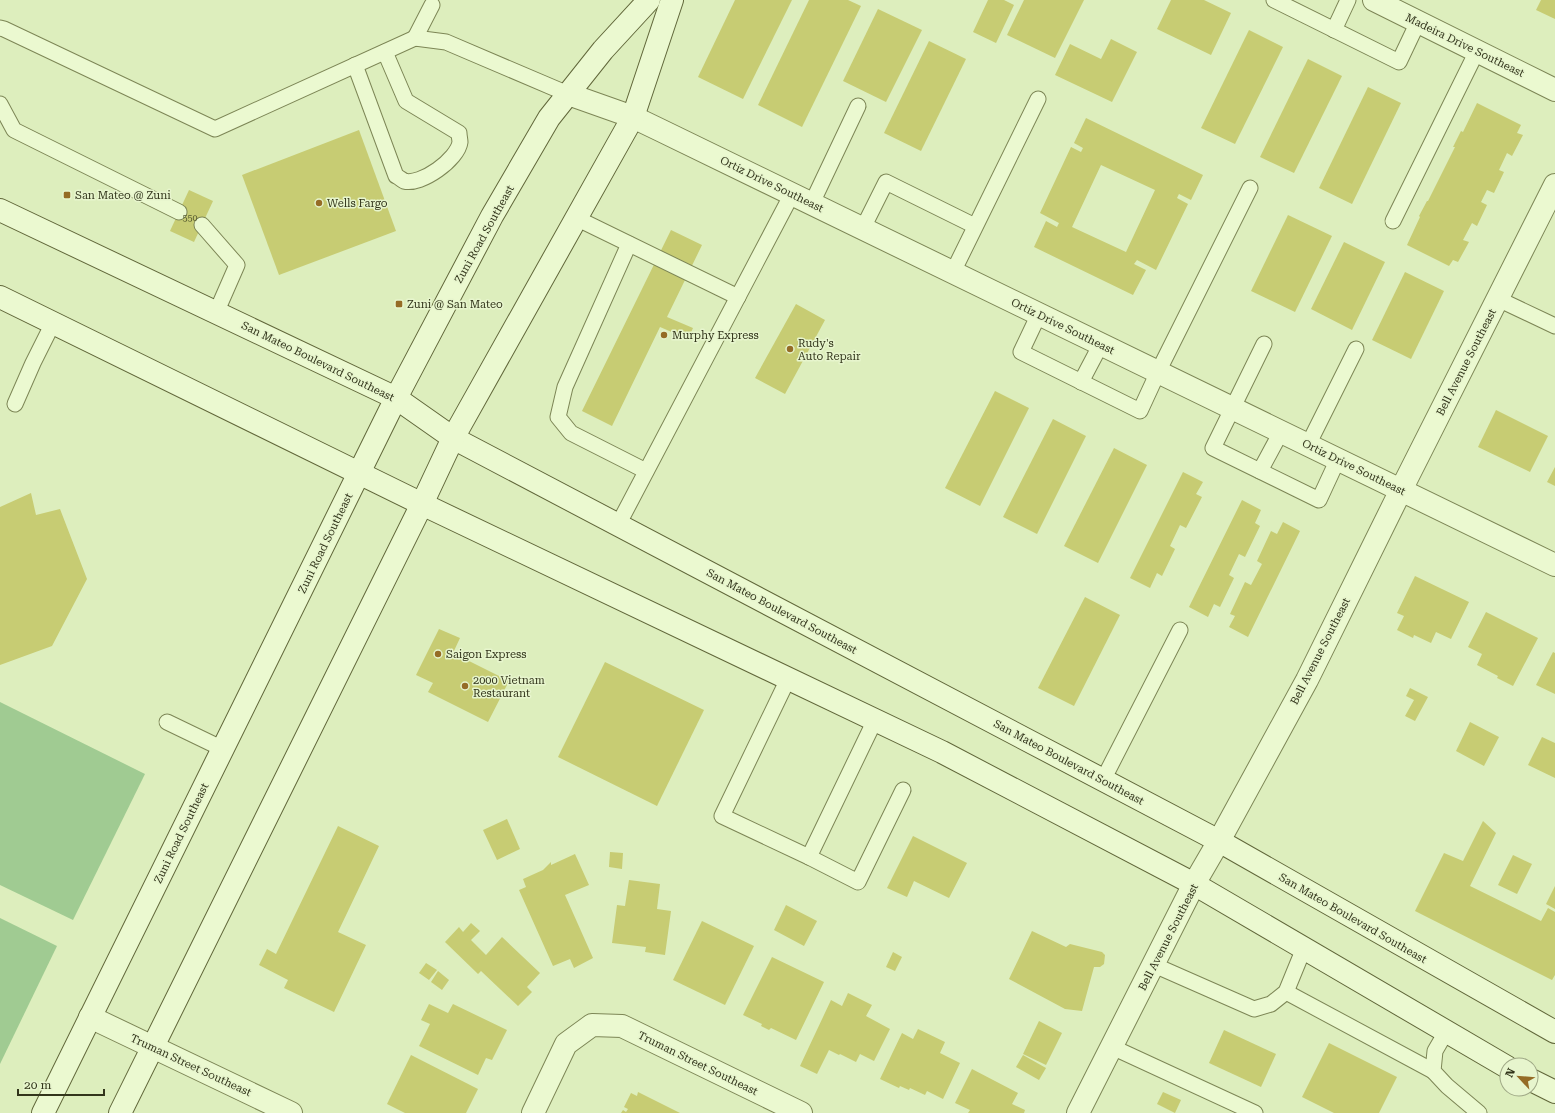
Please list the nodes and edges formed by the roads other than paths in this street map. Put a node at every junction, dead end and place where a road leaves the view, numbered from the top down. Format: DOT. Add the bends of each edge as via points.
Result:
graph roads {
  1 [pos="649,0"];
  2 [pos="672,0"];
  3 [pos="1348,0"];
  4 [pos="1374,0"];
  5 [pos="1280,1"];
  6 [pos="432,5"];
  7 [pos="1418,22"];
  8 [pos="0,28"];
  9 [pos="1334,30"];
  10 [pos="415,38"];
  11 [pos="1477,51"];
  12 [pos="385,52"];
  13 [pos="355,65"];
  14 [pos="1555,90"];
  15 [pos="568,94"];
  16 [pos="1038,99"];
  17 [pos="0,104"];
  18 [pos="858,106"];
  19 [pos="633,117"];
  20 [pos="1555,185"];
  21 [pos="1250,188"];
  22 [pos="792,194"];
  23 [pos="812,203"];
  24 [pos="0,210"];
  25 [pos="179,212"];
  26 [pos="576,218"];
  27 [pos="1393,221"];
  28 [pos="202,225"];
  29 [pos="975,226"];
  30 [pos="863,228"];
  31 [pos="629,244"];
  32 [pos="953,272"];
  33 [pos="0,297"];
  34 [pos="738,297"];
  35 [pos="1498,299"];
  36 [pos="216,313"];
  37 [pos="1039,314"];
  38 [pos="53,324"];
  39 [pos="1555,326"];
  40 [pos="1101,344"];
  41 [pos="1264,344"];
  42 [pos="1356,349"];
  43 [pos="1158,372"];
  44 [pos="1081,382"];
  45 [pos="396,398"];
  46 [pos="15,404"];
  47 [pos="1232,408"];
  48 [pos="1281,432"];
  49 [pos="453,438"];
  50 [pos="1308,445"];
  51 [pos="1338,459"];
  52 [pos="646,471"];
  53 [pos="1260,471"];
  54 [pos="360,472"];
  55 [pos="1401,490"];
  56 [pos="422,504"];
  57 [pos="618,525"];
  58 [pos="1555,565"];
  59 [pos="1180,630"];
  60 [pos="788,679"];
  61 [pos="875,720"];
  62 [pos="167,722"];
  63 [pos="222,749"];
  64 [pos="1103,780"];
  65 [pos="903,790"];
  66 [pos="1219,841"];
  67 [pos="809,858"];
  68 [pos="1194,884"];
  69 [pos="1304,948"];
  70 [pos="1154,965"];
  71 [pos="1286,992"];
  72 [pos="90,1017"];
  73 [pos="1446,1032"];
  74 [pos="1555,1032"];
  75 [pos="152,1047"];
  76 [pos="1112,1047"];
  77 [pos="1499,1062"];
  78 [pos="1432,1071"];
  79 [pos="1539,1084"];
  80 [pos="1555,1092"];
  81 [pos="43,1113"];
  82 [pos="120,1113"];
  83 [pos="291,1113"];
  84 [pos="533,1113"];
  85 [pos="800,1113"];
  86 [pos="1078,1113"];
  87 [pos="1254,1113"];
  88 [pos="1480,1113"];
  1 -- 15 [label="main road, Zuni Road Southeast" via="603,50"];
  2 -- 19 [label="main road"];
  3 -- 9 [label="lane"];
  4 -- 7 [label="main road, Madeira Drive Southeast"];
  5 -- 9 [label="lane"];
  6 -- 10 [label="lane"];
  7 -- 9 [label="lane" via="1399,62"];
  7 -- 11 [label="main road, Madeira Drive Southeast"];
  8 -- 13 [label="lane" via="215,129"];
  10 -- 12 [label="lane"];
  10 -- 15 [label="lane" via="446,42"];
  11 -- 14 [label="main road, Madeira Drive Southeast"];
  11 -- 27 [label="lane"];
  12 -- 13 [label="lane"];
  12 -- 13 [label="lane" via="406,101 459,133 460,143 455,153 424,178 404,181 396,176"];
  15 -- 19 [label="main road, Ortiz Drive Southeast"];
  15 -- 45 [label="main road, Zuni Road Southeast" via="549,118 492,216"];
  16 -- 29 [label="lane"];
  17 -- 25 [label="lane" via="14,130"];
  18 -- 23 [label="lane"];
  19 -- 22 [label="main road, Ortiz Drive Southeast"];
  19 -- 26 [label="main road"];
  20 -- 35 [label="main road, Bell Avenue Southeast"];
  21 -- 43 [label="lane"];
  22 -- 23 [label="main road, Ortiz Drive Southeast"];
  22 -- 34 [label="lane"];
  23 -- 30 [label="main road, Ortiz Drive Southeast"];
  24 -- 36 [label="main road, San Mateo Boulevard Southeast"];
  26 -- 31 [label="lane"];
  26 -- 49 [label="main road"];
  28 -- 36 [label="lane" via="237,265"];
  29 -- 30 [label="lane" via="886,182"];
  29 -- 32 [label="lane"];
  30 -- 32 [label="main road, Ortiz Drive Southeast"];
  31 -- 34 [label="lane"];
  31 -- 52 [label="lane" via="565,387 558,417 571,433"];
  32 -- 37 [label="main road, Ortiz Drive Southeast"];
  33 -- 38 [label="main road"];
  34 -- 52 [label="lane"];
  35 -- 39 [label="lane"];
  35 -- 55 [label="main road, Bell Avenue Southeast"];
  36 -- 45 [label="main road, San Mateo Boulevard Southeast"];
  37 -- 40 [label="main road, Ortiz Drive Southeast"];
  37 -- 44 [label="lane" via="1021,352"];
  38 -- 46 [label="lane"];
  38 -- 54 [label="main road"];
  40 -- 43 [label="main road, Ortiz Drive Southeast"];
  40 -- 44 [label="lane"];
  41 -- 47 [label="lane"];
  42 -- 50 [label="lane"];
  43 -- 44 [label="lane" via="1140,411"];
  43 -- 47 [label="main road, Ortiz Drive Southeast"];
  45 -- 49 [label="main road, San Mateo Boulevard Southeast"];
  45 -- 54 [label="main road, Zuni Road Southeast"];
  47 -- 48 [label="main road, Ortiz Drive Southeast"];
  47 -- 53 [label="lane" via="1214,448"];
  48 -- 50 [label="main road, Ortiz Drive Southeast"];
  48 -- 53 [label="lane"];
  49 -- 56 [label="main road"];
  49 -- 57 [label="main road, San Mateo Boulevard Southeast"];
  50 -- 51 [label="main road, Ortiz Drive Southeast"];
  51 -- 53 [label="lane" via="1319,500"];
  51 -- 55 [label="main road, Ortiz Drive Southeast"];
  52 -- 57 [label="lane"];
  54 -- 56 [label="main road"];
  54 -- 63 [label="main road, Zuni Road Southeast"];
  55 -- 58 [label="main road, Ortiz Drive Southeast"];
  55 -- 66 [label="main road, Bell Avenue Southeast" via="1307,680"];
  56 -- 60 [label="main road"];
  56 -- 75 [label="main road"];
  57 -- 64 [label="main road, San Mateo Boulevard Southeast"];
  59 -- 64 [label="lane"];
  60 -- 61 [label="main road"];
  60 -- 67 [label="lane" via="722,816"];
  61 -- 67 [label="lane"];
  61 -- 68 [label="main road" via="950,756"];
  62 -- 63 [label="lane"];
  63 -- 72 [label="main road, Zuni Road Southeast"];
  64 -- 66 [label="main road, San Mateo Boulevard Southeast"];
  65 -- 67 [label="lane" via="858,882"];
  66 -- 68 [label="main road, Bell Avenue Southeast"];
  66 -- 74 [label="main road, San Mateo Boulevard Southeast"];
  68 -- 69 [label="main road"];
  68 -- 70 [label="main road, Bell Avenue Southeast"];
  69 -- 71 [label="lane"];
  69 -- 73 [label="main road"];
  70 -- 71 [label="lane" via="1254,1009 1271,1004"];
  70 -- 76 [label="main road, Bell Avenue Southeast"];
  71 -- 78 [label="lane"];
  72 -- 75 [label="main road, Truman Street Southeast"];
  72 -- 81 [label="main road, Zuni Road Southeast"];
  73 -- 77 [label="main road"];
  73 -- 78 [label="lane" via="1435,1051"];
  75 -- 82 [label="main road"];
  75 -- 83 [label="main road, Truman Street Southeast"];
  76 -- 86 [label="main road, Bell Avenue Southeast"];
  76 -- 87 [label="lane"];
  78 -- 88 [label="lane"];
  79 -- 80 [label="main road"];
  84 -- 85 [label="main road, Truman Street Southeast" via="566,1044 592,1025 622,1026"];
}
